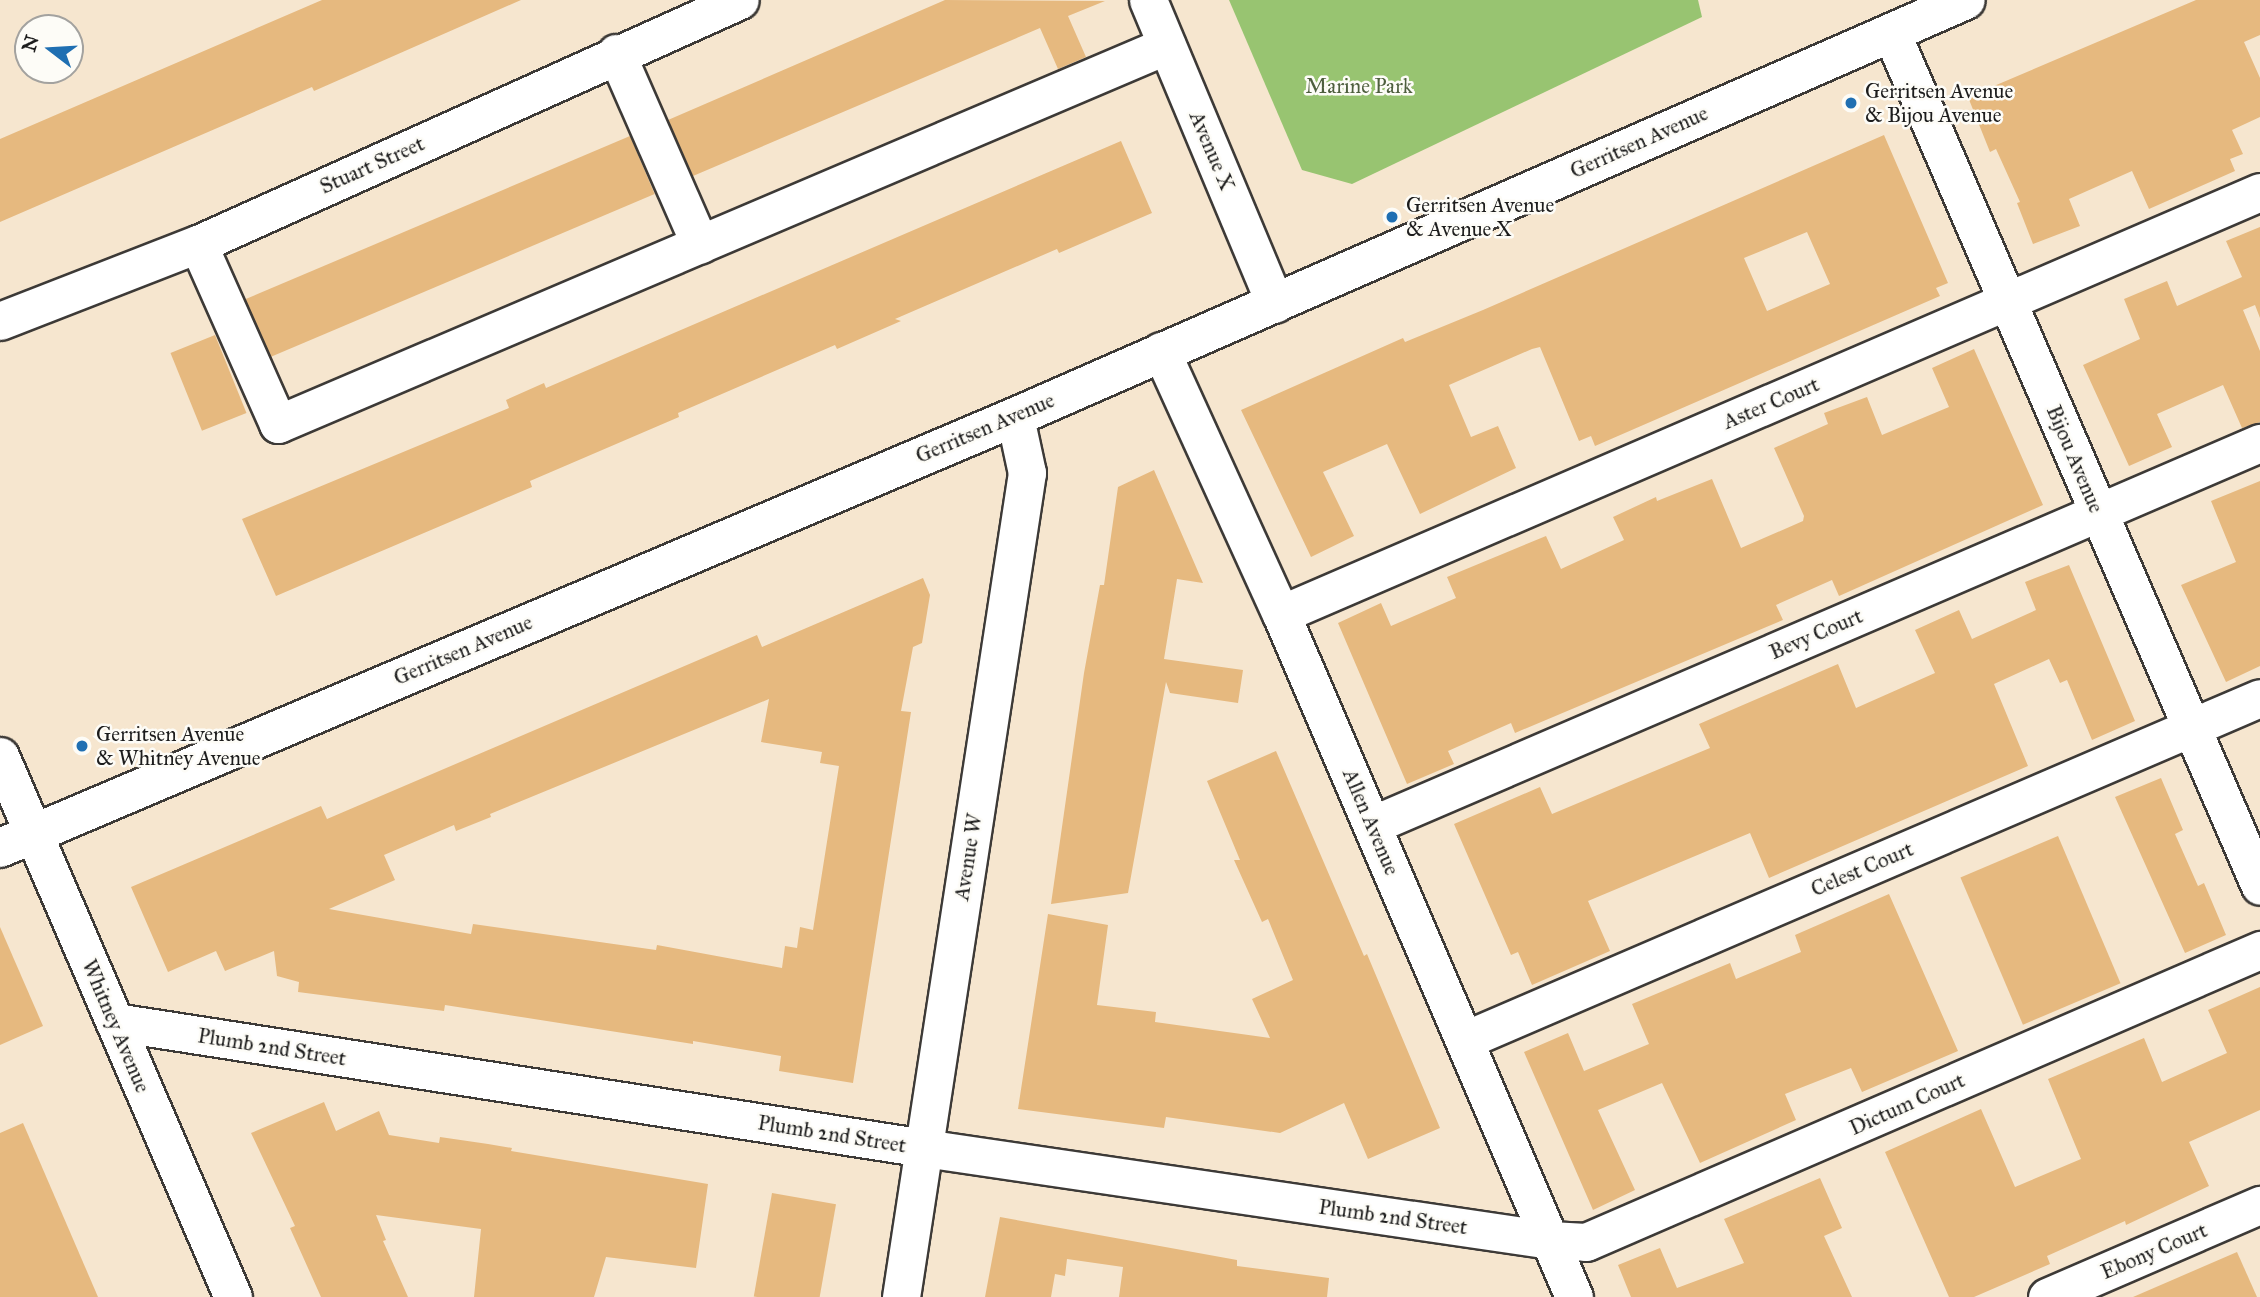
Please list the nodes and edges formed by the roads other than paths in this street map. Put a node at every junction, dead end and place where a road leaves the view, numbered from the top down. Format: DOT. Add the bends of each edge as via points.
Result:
graph roads {
  1 [pos="740,0"];
  2 [pos="1149,0"];
  3 [pos="1966,0"];
  4 [pos="1891,32"];
  5 [pos="1167,45"];
  6 [pos="616,54"];
  7 [pos="2260,192"];
  8 [pos="198,244"];
  9 [pos="699,244"];
  10 [pos="2008,301"];
  11 [pos="1275,303"];
  12 [pos="0,321"];
  13 [pos="1161,351"];
  14 [pos="1015,417"];
  15 [pos="2260,443"];
  16 [pos="2098,513"];
  17 [pos="1281,614"];
  18 [pos="2260,698"];
  19 [pos="2191,727"];
  20 [pos="0,755"];
  21 [pos="1372,825"];
  22 [pos="17,840"];
  23 [pos="2260,886"];
  24 [pos="2260,950"];
  25 [pos="115,1022"];
  26 [pos="1465,1041"];
  27 [pos="924,1148"];
  28 [pos="2260,1205"];
  29 [pos="1550,1240"];
  30 [pos="233,1297"];
  31 [pos="901,1297"];
  32 [pos="1574,1297"];
  33 [pos="2047,1297"];
  1 -- 6 [label="street, Stuart Street"];
  2 -- 5 [label="street, Avenue X"];
  3 -- 4 [label="main road, Gerritsen Avenue"];
  4 -- 10 [label="street, Bijou Avenue"];
  4 -- 11 [label="main road, Gerritsen Avenue"];
  5 -- 9 [label="street"];
  5 -- 11 [label="street, Avenue X"];
  6 -- 8 [label="street, Stuart Street"];
  6 -- 9 [label="street"];
  7 -- 10 [label="street, Aster Court"];
  8 -- 9 [label="street" via="278,424"];
  8 -- 12 [label="street, Stuart Street"];
  10 -- 16 [label="street, Bijou Avenue"];
  10 -- 17 [label="street, Aster Court"];
  11 -- 13 [label="main road, Gerritsen Avenue"];
  13 -- 14 [label="main road, Gerritsen Avenue"];
  13 -- 17 [label="street, Allen Avenue"];
  14 -- 22 [label="main road, Gerritsen Avenue"];
  14 -- 27 [label="street, Avenue W" via="1027,473"];
  15 -- 16 [label="street, Bevy Court"];
  16 -- 19 [label="street, Bijou Avenue"];
  16 -- 21 [label="street, Bevy Court"];
  17 -- 21 [label="street, Allen Avenue"];
  18 -- 19 [label="street, Celest Court"];
  19 -- 23 [label="street, Bijou Avenue"];
  19 -- 26 [label="street, Celest Court"];
  20 -- 22 [label="street, Whitney Avenue"];
  21 -- 26 [label="street, Allen Avenue"];
  22 -- 25 [label="street, Whitney Avenue"];
  24 -- 29 [label="street, Dictum Court" via="1610,1233 1586,1242"];
  25 -- 27 [label="street, Plumb 2nd Street"];
  25 -- 30 [label="street, Whitney Avenue"];
  26 -- 29 [label="street, Allen Avenue"];
  27 -- 29 [label="street, Plumb 2nd Street"];
  27 -- 31 [label="street, Avenue W"];
  28 -- 33 [label="street, Ebony Court"];
  29 -- 32 [label="street, Allen Avenue"];
}
